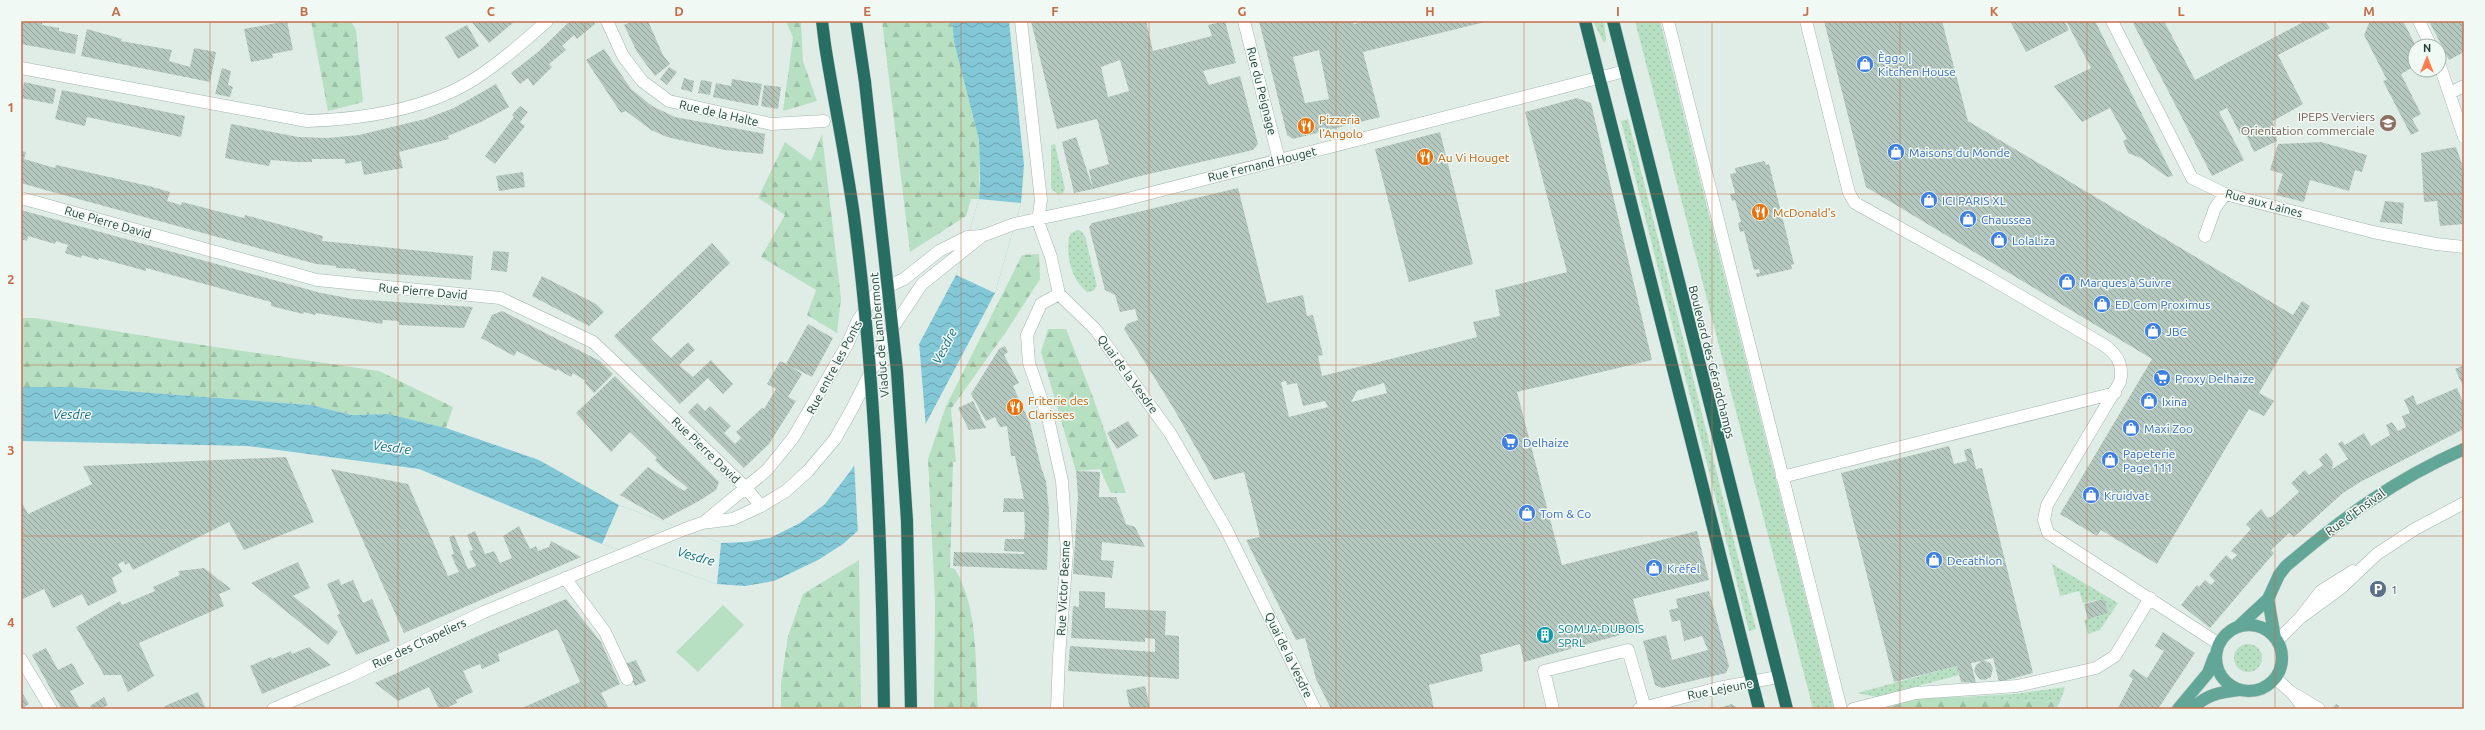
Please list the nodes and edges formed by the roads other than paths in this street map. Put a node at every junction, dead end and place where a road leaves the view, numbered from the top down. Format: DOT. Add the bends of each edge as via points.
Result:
graph roads {
  1 [pos="548,21"];
  2 [pos="607,21"];
  3 [pos="822,21"];
  4 [pos="856,21"];
  5 [pos="1021,21"];
  6 [pos="1244,21"];
  7 [pos="1585,21"];
  8 [pos="1613,21"];
  9 [pos="1668,21"];
  10 [pos="1806,21"];
  11 [pos="2112,21"];
  12 [pos="2419,21"];
  13 [pos="2427,38"];
  14 [pos="21,68"];
  15 [pos="1625,71"];
  16 [pos="1600,77"];
  17 [pos="2444,78"];
  18 [pos="2464,86"];
  19 [pos="2450,93"];
  20 [pos="824,121"];
  21 [pos="2464,137"];
  22 [pos="1279,160"];
  23 [pos="2225,194"];
  24 [pos="21,198"];
  25 [pos="1038,221"];
  26 [pos="982,236"];
  27 [pos="2206,236"];
  28 [pos="2464,247"];
  29 [pos="1059,294"];
  30 [pos="2115,394"];
  31 [pos="2464,450"];
  32 [pos="1782,477"];
  33 [pos="745,487"];
  34 [pos="2464,503"];
  35 [pos="760,506"];
  36 [pos="702,524"];
  37 [pos="565,578"];
  38 [pos="2150,598"];
  39 [pos="2268,599"];
  40 [pos="2239,626"];
  41 [pos="2276,640"];
  42 [pos="2218,648"];
  43 [pos="21,659"];
  44 [pos="1778,677"];
  45 [pos="2275,678"];
  46 [pos="627,679"];
  47 [pos="1752,683"];
  48 [pos="2243,690"];
  49 [pos="2299,702"];
  50 [pos="1642,708"];
  51 [pos="51,709"];
  52 [pos="273,709"];
  53 [pos="884,709"];
  54 [pos="911,709"];
  55 [pos="1057,709"];
  56 [pos="1315,709"];
  57 [pos="1553,709"];
  58 [pos="1759,709"];
  59 [pos="1786,709"];
  60 [pos="1841,709"];
  61 [pos="1853,709"];
  62 [pos="2178,709"];
  63 [pos="2192,709"];
  64 [pos="2319,709"];
  1 -- 14 [label="street" via="516,49 475,79 428,101 348,120 307,121"];
  2 -- 20 [label="street, Rue de la Halte" via="623,56 642,81 669,101 771,124"];
  3 -- 53 [label="highway, Viaduc de Lambermont, bridge" via="854,217 871,389 881,541"];
  4 -- 54 [label="highway, Viaduc de Lambermont, bridge" via="897,371 907,521"];
  5 -- 25 [label="street" via="1040,200"];
  6 -- 22 [label="street, Rue du Peignage"];
  7 -- 16 [label="highway"];
  8 -- 15 [label="highway, Boulevard des Gérardchamps"];
  9 -- 32 [label="street" via="1772,428"];
  10 -- 30 [label="street" via="1852,200 2110,349 2117,356 2122,371"];
  11 -- 23 [label="street, Rue aux Laines" via="2192,178"];
  12 -- 13 [label="street"];
  15 -- 16 [label="street, Rue Fernand Houget"];
  15 -- 44 [label="highway, Boulevard des Gérardchamps"];
  16 -- 22 [label="street, Rue Fernand Houget"];
  16 -- 47 [label="highway"];
  17 -- 19 [label="street"];
  18 -- 19 [label="street"];
  19 -- 21 [label="street"];
  22 -- 25 [label="street, Rue Fernand Houget"];
  23 -- 27 [label="street" via="2215,208"];
  23 -- 28 [label="street, Rue aux Laines" via="2372,232"];
  24 -- 33 [label="street, Rue Pierre David" via="316,280 500,298 593,342"];
  25 -- 26 [label="street, Rue entre les Ponts" via="1014,224"];
  25 -- 29 [label="street" via="1051,257"];
  26 -- 33 [label="street, Rue entre les Ponts" via="967,237 939,252 904,279 878,290 858,320 847,345 793,438 767,470"];
  26 -- 35 [label="street, Rue entre les Ponts" via="922,284 894,326 835,438 808,471 786,491"];
  29 -- 55 [label="street, Rue Victor Besme" via="1041,304 1027,335 1029,363 1048,418 1062,481 1067,552 1058,657"];
  29 -- 56 [label="street, Quai de la Vesdre" via="1095,329 1170,433 1225,527"];
  30 -- 32 [label="street"];
  30 -- 38 [label="street" via="2047,506 2044,520 2051,537"];
  31 -- 39 [label="main road, Rue d'Ensival" via="2383,491 2347,515 2286,566 2275,581"];
  32 -- 60 [label="street"];
  33 -- 35 [label="street, Rue Pierre David"];
  33 -- 36 [label="street, Rue entre les Ponts"];
  34 -- 41 [label="street" via="2396,540"];
  35 -- 36 [label="street, Rue entre les Ponts" via="733,519"];
  36 -- 37 [label="street, Rue entre les Ponts"];
  37 -- 46 [label="street" via="605,632"];
  37 -- 52 [label="street, Rue des Chapeliers"];
  38 -- 42 [label="street"];
  38 -- 61 [label="street" via="2114,656 2096,668 2017,686 1916,693"];
  39 -- 40 [label="main road, Rue d'Ensival"];
  39 -- 41 [label="main road"];
  40 -- 41 [label="main road" via="2258,626"];
  40 -- 42 [label="main road" via="2224,636"];
  41 -- 45 [label="main road" via="2282,657 2281,667"];
  42 -- 48 [label="main road" via="2219,676 2227,684"];
  42 -- 62 [label="main road" via="2208,673"];
  43 -- 51 [label="street"];
  44 -- 47 [label="street, Rue Lejeune"];
  44 -- 59 [label="highway, Boulevard des Gérardchamps"];
  45 -- 48 [label="main road" via="2258,690"];
  45 -- 49 [label="street"];
  47 -- 50 [label="street, Rue Lejeune" via="1718,688"];
  47 -- 58 [label="highway"];
  48 -- 63 [label="main road" via="2212,694 2201,699"];
  49 -- 64 [label="street"];
  50 -- 57 [label="street" via="1628,650 1544,671"];
}
